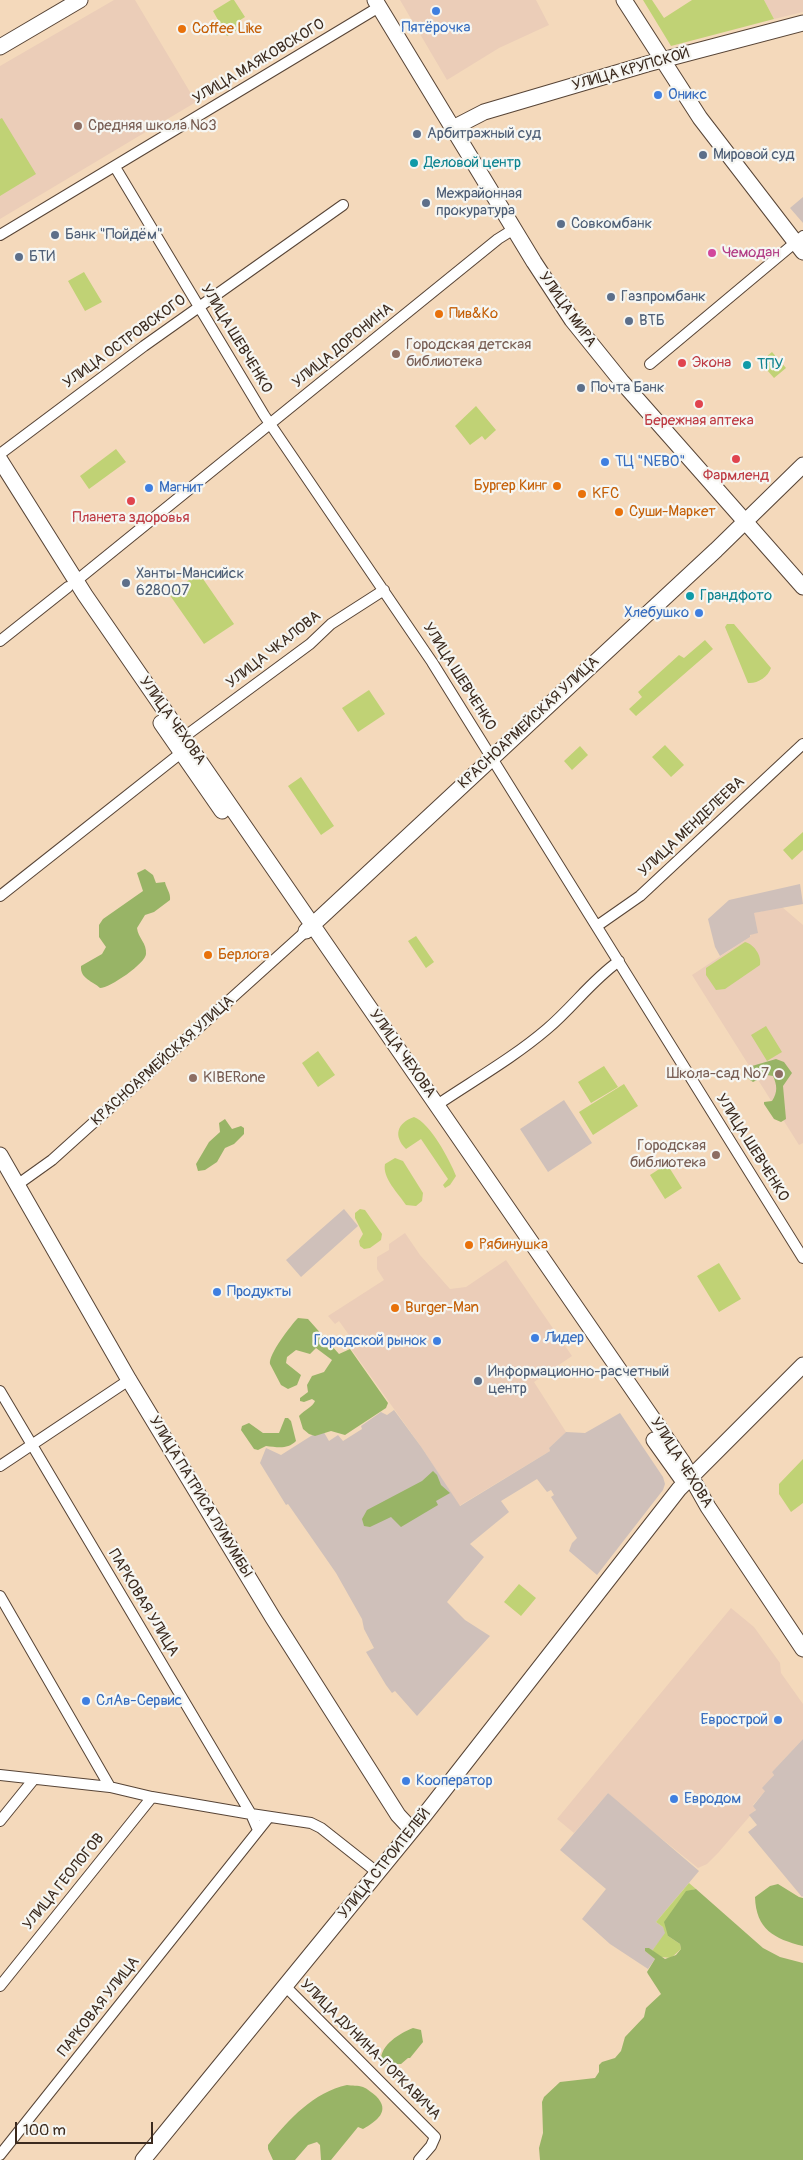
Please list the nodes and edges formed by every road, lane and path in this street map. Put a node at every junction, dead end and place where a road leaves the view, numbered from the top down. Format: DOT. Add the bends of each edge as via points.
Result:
graph roads {
  1 [pos="80,0"];
  2 [pos="624,0"];
  3 [pos="382,2"];
  4 [pos="803,23"];
  5 [pos="803,33"];
  6 [pos="0,47"];
  7 [pos="664,65"];
  8 [pos="459,130"];
  9 [pos="115,167"];
  10 [pos="343,205"];
  11 [pos="518,226"];
  12 [pos="0,235"];
  13 [pos="800,244"];
  14 [pos="199,306"];
  15 [pos="650,364"];
  16 [pos="271,425"];
  17 [pos="0,454"];
  18 [pos="0,460"];
  19 [pos="803,465"];
  20 [pos="0,480"];
  21 [pos="749,519"];
  22 [pos="803,574"];
  23 [pos="72,584"];
  24 [pos="803,588"];
  25 [pos="384,590"];
  26 [pos="0,641"];
  27 [pos="184,737"];
  28 [pos="803,744"];
  29 [pos="181,753"];
  30 [pos="492,757"];
  31 [pos="0,896"];
  32 [pos="597,926"];
  33 [pos="309,929"];
  34 [pos="619,961"];
  35 [pos="433,1108"];
  36 [pos="0,1155"];
  37 [pos="9,1178"];
  38 [pos="803,1258"];
  39 [pos="803,1365"];
  40 [pos="803,1378"];
  41 [pos="129,1380"];
  42 [pos="0,1391"];
  43 [pos="32,1445"];
  44 [pos="0,1466"];
  45 [pos="691,1484"];
  46 [pos="0,1596"];
  47 [pos="800,1649"];
  48 [pos="0,1775"];
  49 [pos="34,1779"];
  50 [pos="110,1787"];
  51 [pos="152,1797"];
  52 [pos="251,1814"];
  53 [pos="269,1817"];
  54 [pos="0,1821"];
  55 [pos="258,1830"];
  56 [pos="412,1830"];
  57 [pos="378,1872"];
  58 [pos="0,1986"];
  59 [pos="285,1986"];
  60 [pos="0,2155"];
  61 [pos="143,2160"];
  62 [pos="420,2160"];
  1 -- 6 [label="main road"];
  2 -- 7 [label="main road"];
  3 -- 8 [label="main road, УЛИЦА МИРА"];
  3 -- 9 [label="street, УЛИЦА МАЯКОВСКОГО"];
  4 -- 7 [label="main road, УЛИЦА КРУПСКОЙ"];
  5 -- 7 [label="main road, УЛИЦА КРУПСКОЙ"];
  7 -- 8 [label="main road, УЛИЦА КРУПСКОЙ"];
  7 -- 13 [label="main road" via="700,118"];
  8 -- 11 [label="main road, УЛИЦА МИРА"];
  9 -- 12 [label="street, УЛИЦА МАЯКОВСКОГО"];
  9 -- 14 [label="street, УЛИЦА ШЕВЧЕНКО"];
  10 -- 14 [label="street, УЛИЦА ОСТРОВСКОГО"];
  11 -- 16 [label="street, УЛИЦА ДОРОНИНА"];
  11 -- 21 [label="main road, УЛИЦА МИРА" via="572,320"];
  13 -- 15 [label="street"];
  14 -- 16 [label="street, УЛИЦА ШЕВЧЕНКО"];
  14 -- 17 [label="street, УЛИЦА ОСТРОВСКОГО"];
  16 -- 23 [label="street, УЛИЦА ДОРОНИНА"];
  16 -- 25 [label="street, УЛИЦА ШЕВЧЕНКО"];
  18 -- 23 [label="main road, УЛИЦА ЧЕХОВА"];
  19 -- 21 [label="main road, КРАСНОАРМЕЙСКАЯ УЛИЦА"];
  20 -- 23 [label="main road, УЛИЦА ЧЕХОВА"];
  21 -- 22 [label="main road, УЛИЦА МИРА"];
  21 -- 24 [label="main road, УЛИЦА МИРА"];
  21 -- 30 [label="main road, КРАСНОАРМЕЙСКАЯ УЛИЦА"];
  23 -- 26 [label="street, УЛИЦА ДОРОНИНА"];
  23 -- 27 [label="main road, УЛИЦА ЧЕХОВА"];
  23 -- 29 [label="main road, УЛИЦА ЧЕХОВА"];
  25 -- 27 [label="street, УЛИЦА ЧКАЛОВА" via="331,624 310,644"];
  25 -- 30 [label="street, УЛИЦА ШЕВЧЕНКО"];
  27 -- 29 [label="main road"];
  27 -- 33 [label="main road, УЛИЦА ЧЕХОВА"];
  28 -- 32 [label="street, УЛИЦА МЕНДЕЛЕЕВА" via="640,896"];
  29 -- 31 [label="street"];
  29 -- 33 [label="main road, УЛИЦА ЧЕХОВА"];
  30 -- 32 [label="street, УЛИЦА ШЕВЧЕНКО"];
  30 -- 33 [label="main road, КРАСНОАРМЕЙСКАЯ УЛИЦА"];
  32 -- 34 [label="street, УЛИЦА ШЕВЧЕНКО"];
  33 -- 35 [label="main road, УЛИЦА ЧЕХОВА"];
  33 -- 37 [label="street, КРАСНОАРМЕЙСКАЯ УЛИЦА" via="52,1160"];
  34 -- 35 [label="street" via="598,977 537,1038"];
  34 -- 38 [label="street, УЛИЦА ШЕВЧЕНКО"];
  35 -- 45 [label="main road, УЛИЦА ЧЕХОВА"];
  36 -- 37 [label="main road, УЛИЦА ПАТРИСА ЛУМУМБЫ"];
  37 -- 41 [label="main road, УЛИЦА ПАТРИСА ЛУМУМБЫ"];
  39 -- 45 [label="main road, УЛИЦА СТРОИТЕЛЕЙ"];
  40 -- 45 [label="main road, УЛИЦА СТРОИТЕЛЕЙ"];
  41 -- 43 [label="street"];
  41 -- 56 [label="main road, УЛИЦА ПАТРИСА ЛУМУМБЫ" via="287,1641 398,1815"];
  42 -- 43 [label="street, ПАРКОВАЯ УЛИЦА"];
  43 -- 44 [label="street"];
  43 -- 52 [label="street, ПАРКОВАЯ УЛИЦА"];
  45 -- 47 [label="main road, УЛИЦА ЧЕХОВА"];
  45 -- 56 [label="main road, УЛИЦА СТРОИТЕЛЕЙ" via="622,1565"];
  46 -- 50 [label="street"];
  48 -- 49 [label="street"];
  49 -- 50 [label="street"];
  49 -- 54 [label="street"];
  50 -- 51 [label="street"];
  51 -- 52 [label="street"];
  51 -- 58 [label="street, УЛИЦА ГЕОЛОГОВ"];
  52 -- 53 [label="street"];
  52 -- 55 [label="street, ПАРКОВАЯ УЛИЦА"];
  53 -- 55 [label="street, ПАРКОВАЯ УЛИЦА"];
  53 -- 57 [label="street" via="317,1825"];
  55 -- 60 [label="street, ПАРКОВАЯ УЛИЦА"];
  56 -- 57 [label="main road, УЛИЦА СТРОИТЕЛЕЙ"];
  57 -- 59 [label="main road, УЛИЦА СТРОИТЕЛЕЙ"];
  59 -- 61 [label="main road, УЛИЦА СТРОИТЕЛЕЙ"];
  59 -- 62 [label="street, УЛИЦА ДУНИНА-ГОРКАВИЧА" via="435,2137"];
}
